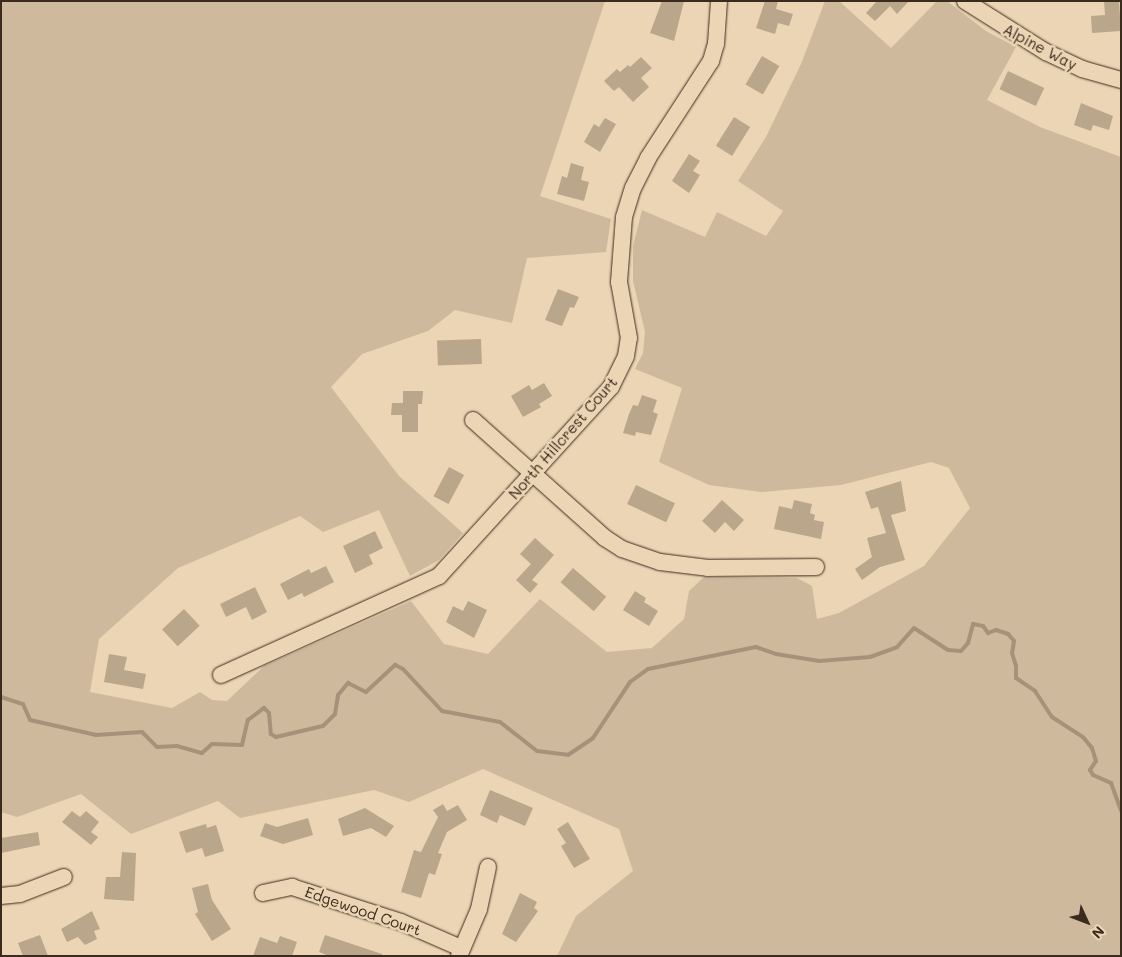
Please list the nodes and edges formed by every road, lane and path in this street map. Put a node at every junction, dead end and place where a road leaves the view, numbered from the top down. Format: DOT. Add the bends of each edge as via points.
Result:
graph roads {
  1 [pos="719,1"];
  2 [pos="966,1"];
  3 [pos="1121,80"];
  4 [pos="473,420"];
  5 [pos="533,474"];
  6 [pos="816,567"];
  7 [pos="221,675"];
  8 [pos="488,867"];
  9 [pos="64,877"];
  10 [pos="263,893"];
  11 [pos="1,896"];
  12 [pos="460,952"];
  1 -- 5 [label="street, North Hillcrest Court" via="712,61 648,158 632,188 624,217 619,282 629,338 626,356 611,387"];
  2 -- 3 [label="street, Alpine Way" via="1046,52 1082,69"];
  4 -- 5 [label="street"];
  5 -- 6 [label="street" via="622,549 708,568"];
  5 -- 7 [label="street, North Hillcrest Court" via="439,576"];
  8 -- 12 [label="street, Edgewood Court" via="478,910"];
  9 -- 11 [label="street" via="20,894"];
  10 -- 12 [label="street, Edgewood Court" via="292,887 401,922"];
}
